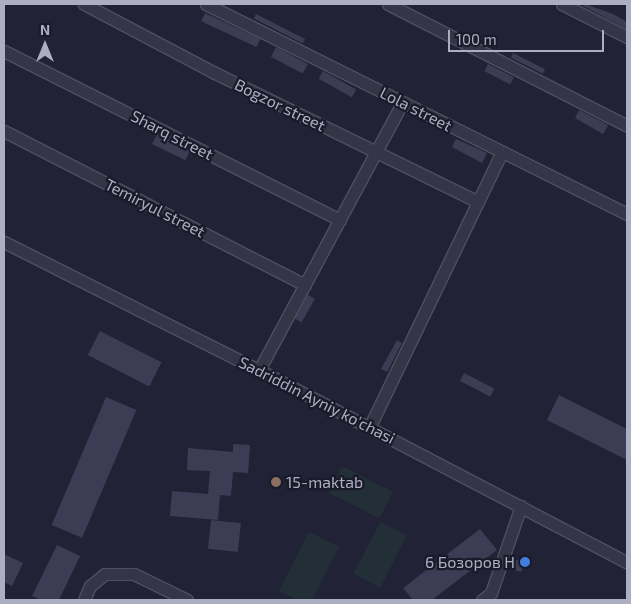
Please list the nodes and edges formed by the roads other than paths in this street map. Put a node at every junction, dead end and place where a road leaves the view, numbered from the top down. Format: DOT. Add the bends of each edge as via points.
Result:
graph roads {
  1 [pos="84,4"];
  2 [pos="206,4"];
  3 [pos="388,4"];
  4 [pos="562,4"];
  5 [pos="627,37"];
  6 [pos="4,51"];
  7 [pos="403,102"];
  8 [pos="627,126"];
  9 [pos="4,131"];
  10 [pos="502,152"];
  11 [pos="376,153"];
  12 [pos="478,202"];
  13 [pos="627,214"];
  14 [pos="340,220"];
  15 [pos="4,242"];
  16 [pos="306,285"];
  17 [pos="260,370"];
  18 [pos="370,426"];
  19 [pos="521,506"];
  20 [pos="627,562"];
  21 [pos="84,600"];
  22 [pos="187,600"];
  23 [pos="482,600"];
  1 -- 11 [label="street, Bogzor street"];
  2 -- 7 [label="street, Lola street"];
  3 -- 8 [label="street"];
  4 -- 5 [label="street"];
  6 -- 14 [label="street, Sharq street"];
  7 -- 10 [label="street, Lola street"];
  7 -- 11 [label="street"];
  9 -- 16 [label="street, Temiryul street"];
  10 -- 12 [label="street"];
  10 -- 13 [label="street, Lola street"];
  11 -- 12 [label="street, Bogzor street"];
  11 -- 14 [label="street"];
  12 -- 18 [label="street"];
  14 -- 16 [label="street"];
  15 -- 17 [label="street, Sadriddin Ayniy ko'chasi"];
  16 -- 17 [label="street"];
  17 -- 18 [label="street, Sadriddin Ayniy ko'chasi"];
  18 -- 19 [label="street, Sadriddin Ayniy ko'chasi"];
  19 -- 20 [label="street, Sadriddin Ayniy ko'chasi"];
  19 -- 23 [label="street" via="491,593"];
  21 -- 22 [label="street" via="90,586 104,574 134,574"];
}
